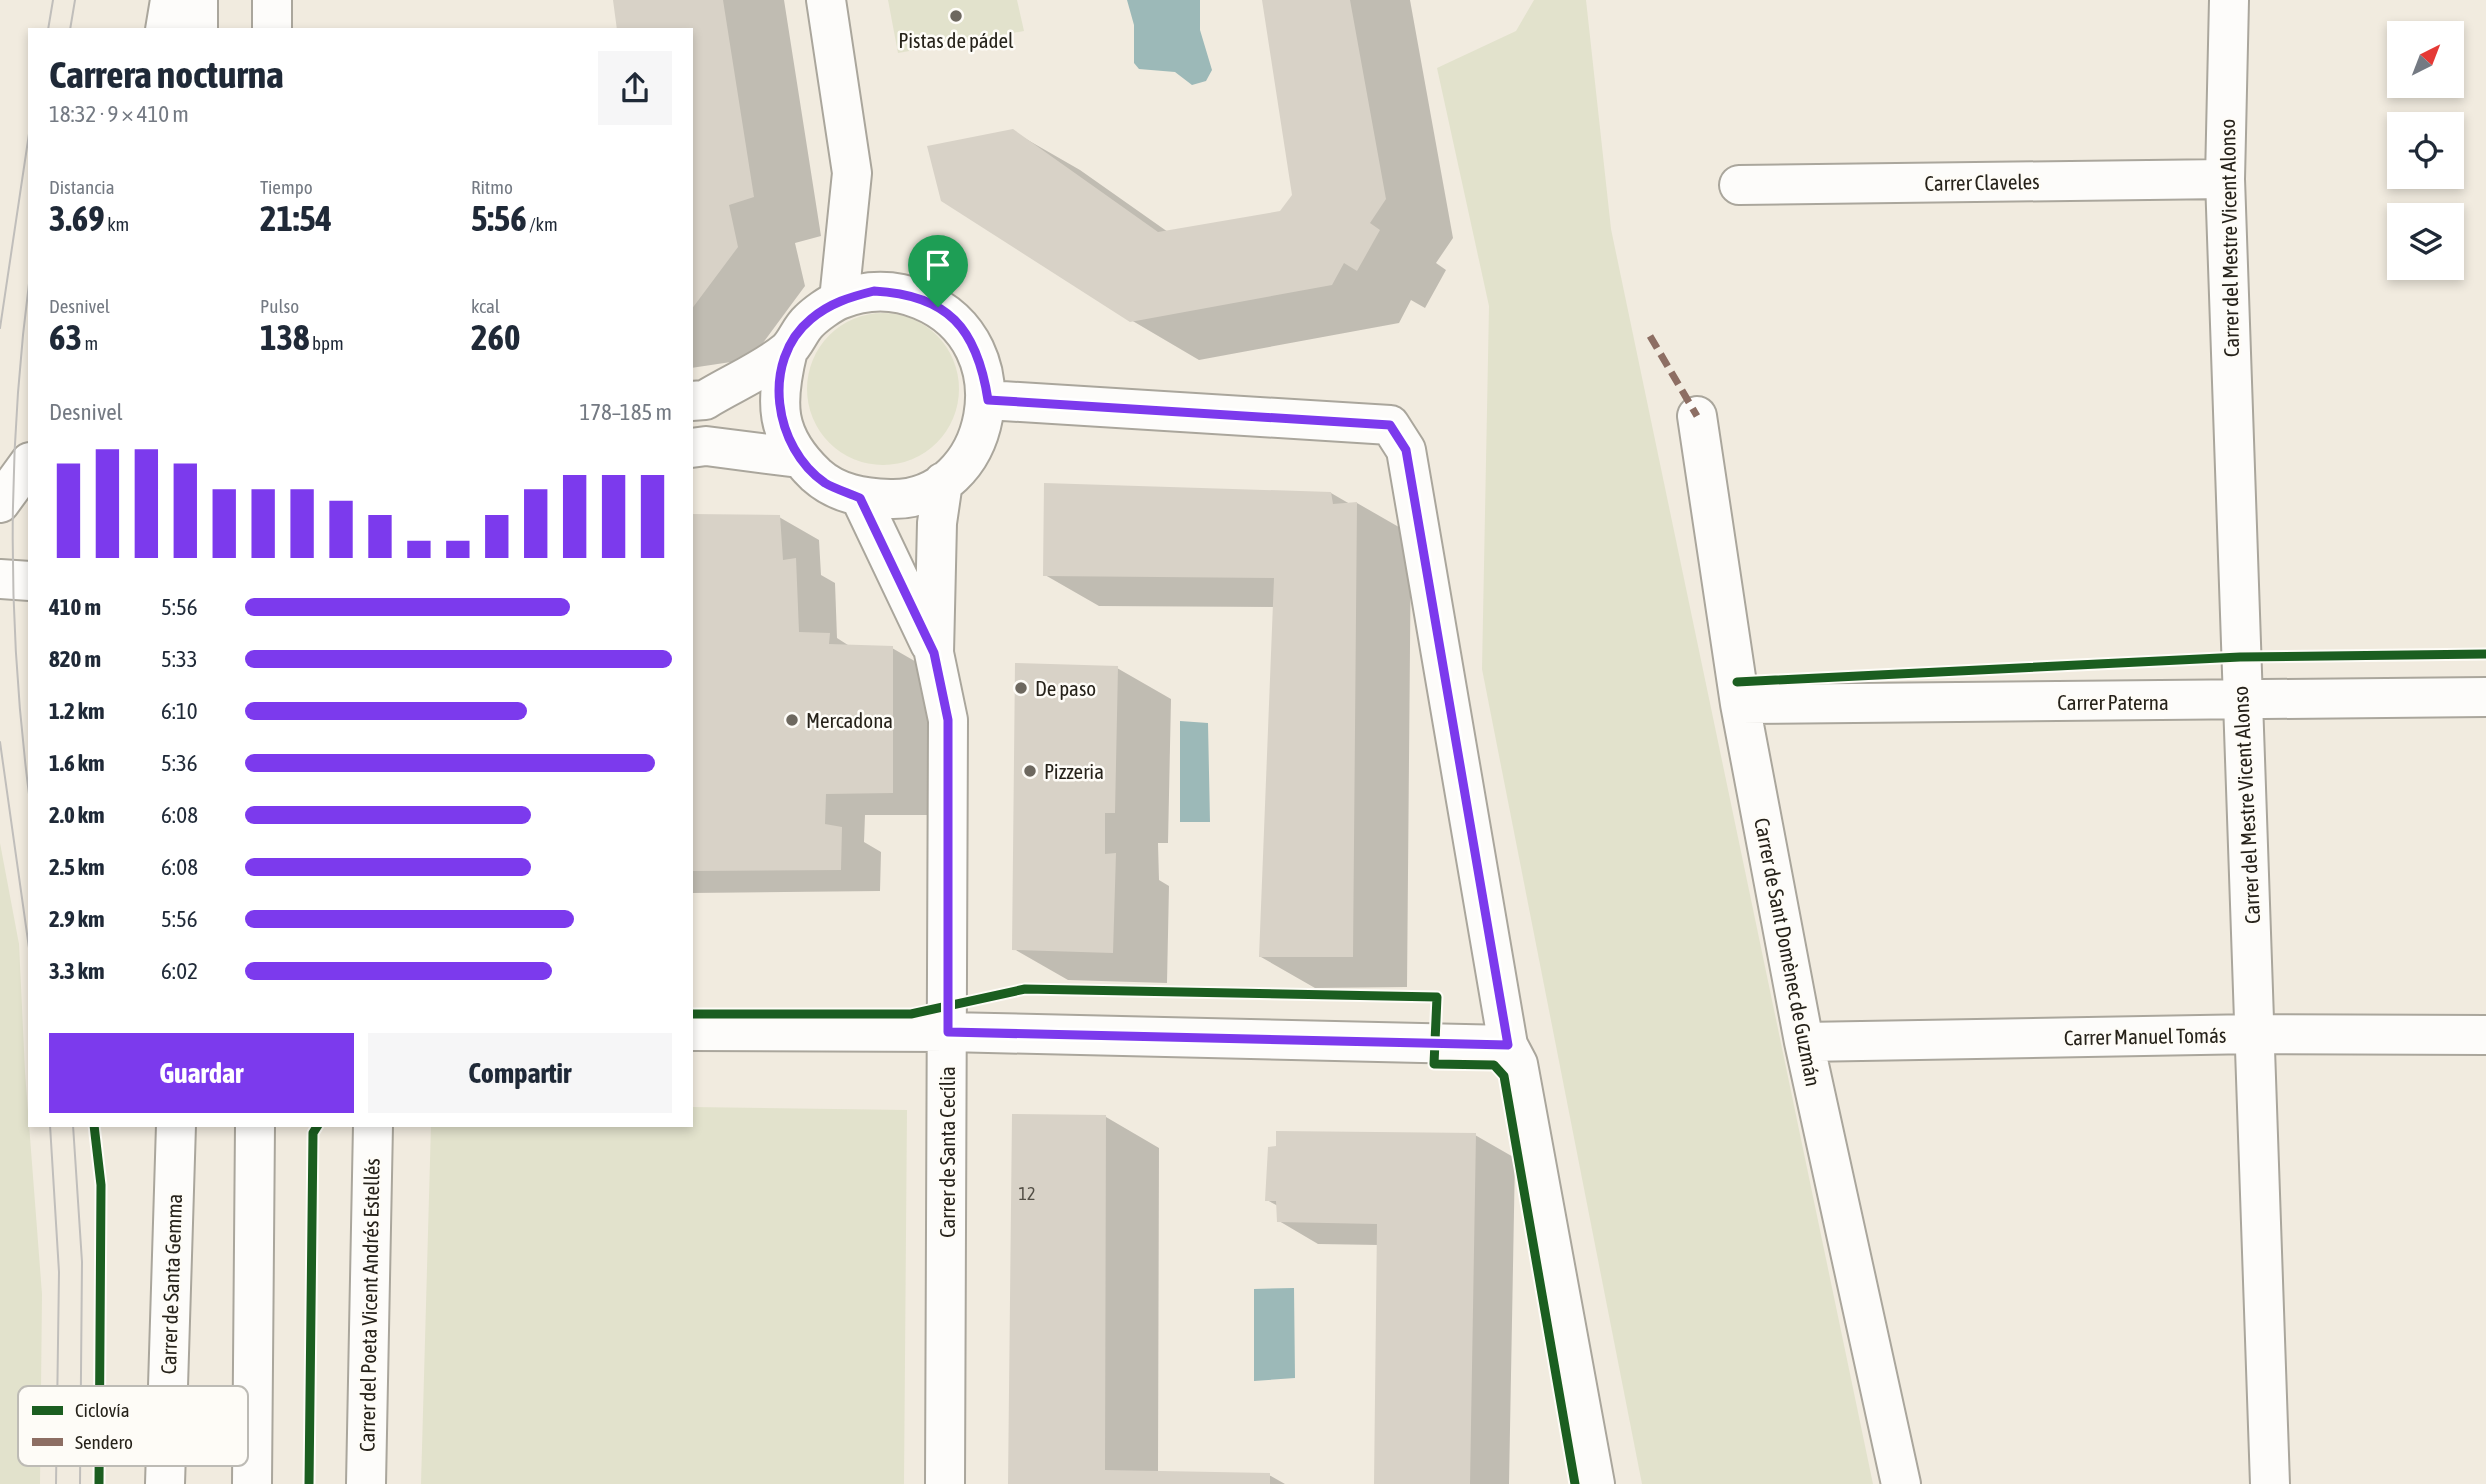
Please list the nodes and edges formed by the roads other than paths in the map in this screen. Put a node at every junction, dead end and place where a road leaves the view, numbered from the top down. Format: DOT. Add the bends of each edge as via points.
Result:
graph roads {
  1 [pos="170,0"];
  2 [pos="198,0"];
  3 [pos="272,0"];
  4 [pos="826,0"];
  5 [pos="2229,0"];
  6 [pos="165,28"];
  7 [pos="198,28"];
  8 [pos="272,28"];
  9 [pos="2225,179"];
  10 [pos="1739,185"];
  11 [pos="839,300"];
  12 [pos="788,350"];
  13 [pos="988,400"];
  14 [pos="693,401"];
  15 [pos="1697,416"];
  16 [pos="693,448"];
  17 [pos="799,458"];
  18 [pos="28,465"];
  19 [pos="943,482"];
  20 [pos="860,498"];
  21 [pos="0,503"];
  22 [pos="0,579"];
  23 [pos="28,581"];
  24 [pos="934,653"];
  25 [pos="2486,697"];
  26 [pos="2241,701"];
  27 [pos="1740,704"];
  28 [pos="693,1031"];
  29 [pos="948,1032"];
  30 [pos="2256,1034"];
  31 [pos="2486,1035"];
  32 [pos="1804,1042"];
  33 [pos="1508,1045"];
  34 [pos="151,1127"];
  35 [pos="176,1127"];
  36 [pos="255,1127"];
  37 [pos="373,1127"];
  38 [pos="155,1386"];
  39 [pos="168,1386"];
  40 [pos="156,1466"];
  41 [pos="166,1466"];
  42 [pos="156,1484"];
  43 [pos="165,1484"];
  44 [pos="252,1484"];
  45 [pos="366,1484"];
  46 [pos="945,1484"];
  47 [pos="1595,1484"];
  48 [pos="1901,1484"];
  49 [pos="2270,1484"];
  1 -- 6 [label="street"];
  2 -- 7 [label="street"];
  3 -- 8 [label="street"];
  4 -- 11 [label="street" via="852,173"];
  5 -- 9 [label="street, Carrer del Mestre Vicent Alonso"];
  9 -- 10 [label="street, Carrer Claveles"];
  9 -- 26 [label="street, Carrer del Mestre Vicent Alonso"];
  11 -- 12 [label="street" via="809,320"];
  11 -- 13 [label="street" via="874,291 895,292 938,307 965,331 982,363"];
  12 -- 14 [label="street" via="705,400"];
  12 -- 17 [label="street" via="778,390 782,426"];
  13 -- 19 [label="street" via="976,442"];
  13 -- 33 [label="street" via="1390,425 1406,450"];
  15 -- 27 [label="street, Carrer de Sant Domènec de Guzmán"];
  16 -- 17 [label="street"];
  17 -- 20 [label="street" via="826,483"];
  18 -- 21 [label="street"];
  19 -- 20 [label="street" via="896,499"];
  19 -- 24 [label="street" via="937,523"];
  20 -- 24 [label="street"];
  22 -- 23 [label="street"];
  24 -- 29 [label="street, Carrer de Santa Cecília" via="948,720"];
  25 -- 26 [label="street, Carrer Paterna"];
  26 -- 27 [label="street, Carrer Paterna"];
  26 -- 30 [label="street, Carrer del Mestre Vicent Alonso"];
  27 -- 32 [label="street, Carrer de Sant Domènec de Guzmán"];
  28 -- 29 [label="street"];
  29 -- 33 [label="street"];
  29 -- 46 [label="street, Carrer de Santa Cecília"];
  30 -- 31 [label="street, Carrer Manuel Tomás"];
  30 -- 32 [label="street, Carrer Manuel Tomás"];
  30 -- 49 [label="street, Carrer del Mestre Vicent Alonso"];
  32 -- 48 [label="street, Carrer de Sant Domènec de Guzmán"];
  33 -- 47 [label="street" via="1520,1074"];
  34 -- 38 [label="street"];
  35 -- 39 [label="street, Carrer de Santa Gemma"];
  36 -- 44 [label="street"];
  37 -- 45 [label="street, Carrer del Poeta Vicent Andrés Estellés"];
  40 -- 42 [label="street"];
  41 -- 43 [label="street, Carrer de Santa Gemma"];
}
